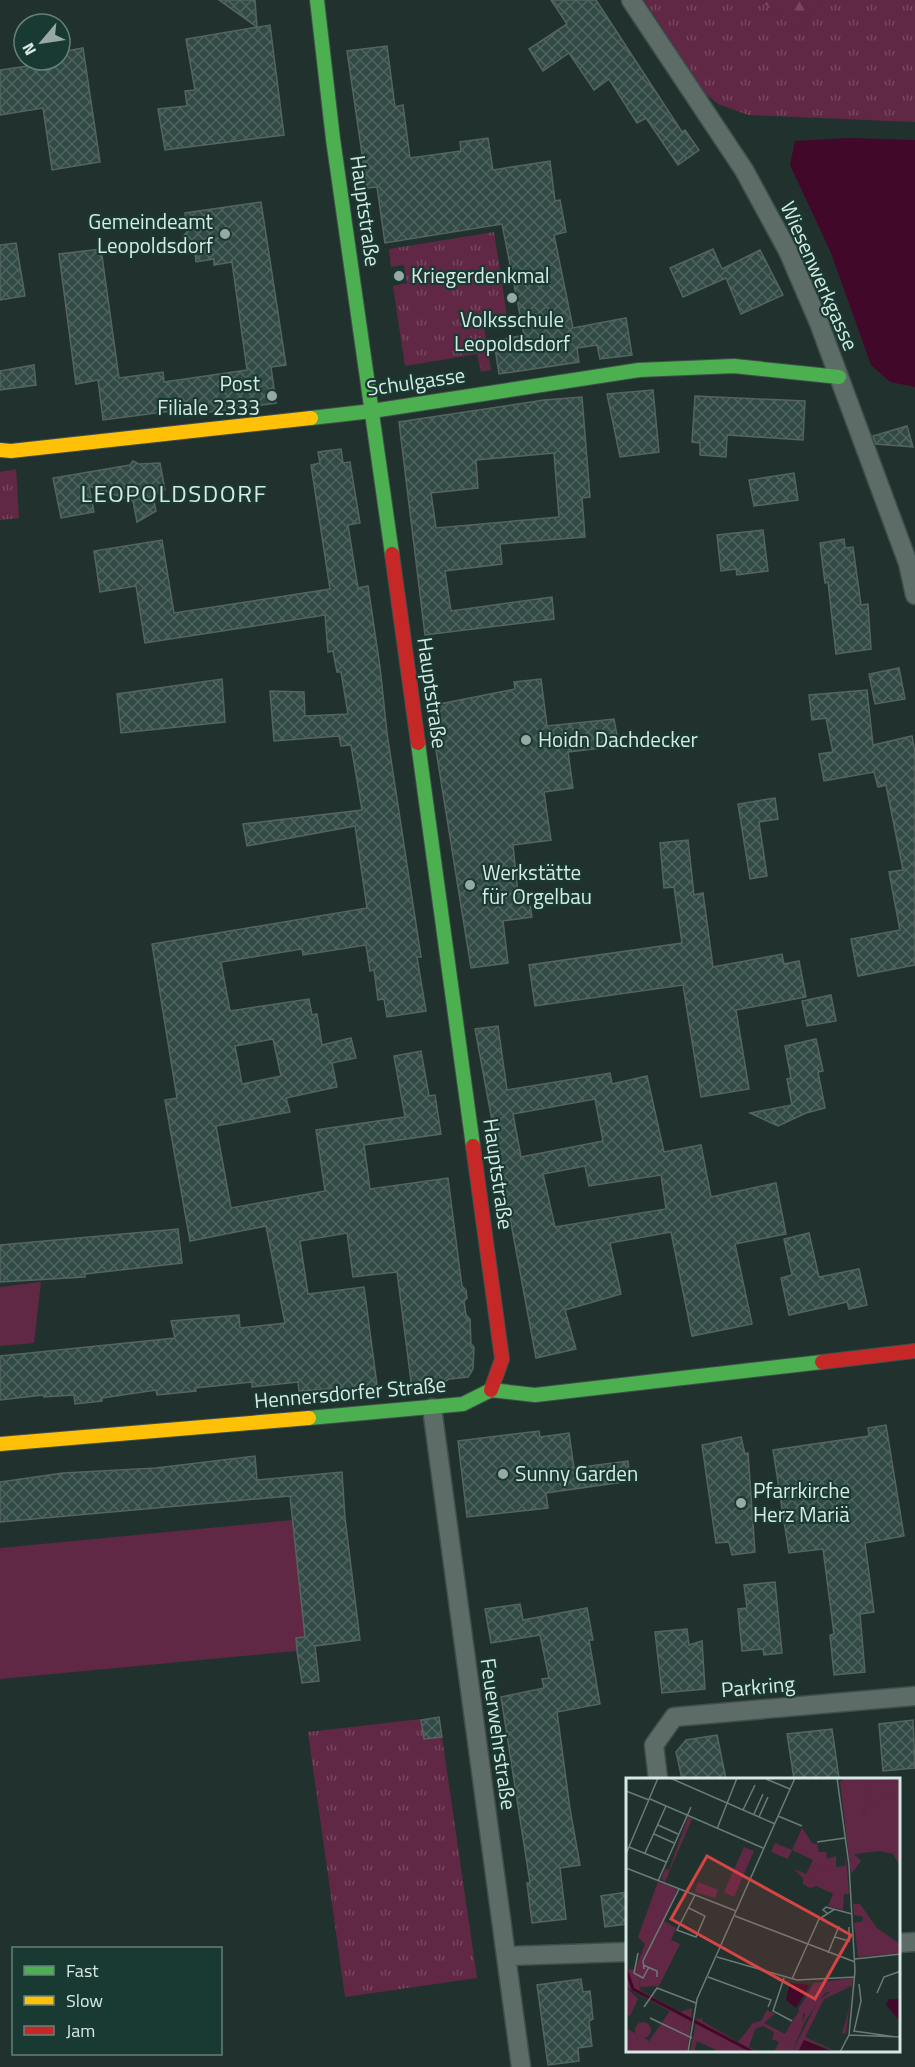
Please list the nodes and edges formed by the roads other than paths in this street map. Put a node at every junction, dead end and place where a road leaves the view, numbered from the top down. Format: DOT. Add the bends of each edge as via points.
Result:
graph roads {
  1 [pos="318,0"];
  2 [pos="631,0"];
  3 [pos="839,376"];
  4 [pos="372,411"];
  5 [pos="0,450"];
  6 [pos="915,595"];
  7 [pos="915,1351"];
  8 [pos="491,1390"];
  9 [pos="432,1408"];
  10 [pos="0,1444"];
  11 [pos="915,1696"];
  12 [pos="658,1778"];
  13 [pos="915,1942"];
  14 [pos="900,1943"];
  15 [pos="626,1952"];
  16 [pos="506,1956"];
  17 [pos="521,2067"];
  1 -- 4 [label="street, Hauptstraße" via="333,139"];
  2 -- 3 [label="street, Wiesenwerkgasse" via="744,170 788,251"];
  3 -- 4 [label="street, Schulgasse" via="734,366 639,370"];
  3 -- 6 [label="street, Wiesenwerkgasse" via="908,563"];
  4 -- 5 [label="street, Schulgasse"];
  4 -- 8 [label="street, Hauptstraße" via="502,1359"];
  7 -- 8 [label="street" via="536,1395"];
  8 -- 9 [label="street, Hennersdorfer Straße" via="463,1404"];
  9 -- 10 [label="street, Hennersdorfer Straße"];
  9 -- 16 [label="street, Feuerwehrstraße"];
  11 -- 12 [label="street, Parkring" via="674,1717 654,1745"];
  13 -- 14 [label="street"];
  15 -- 16 [label="street"];
  16 -- 17 [label="street, Feuerwehrstraße"];
}
